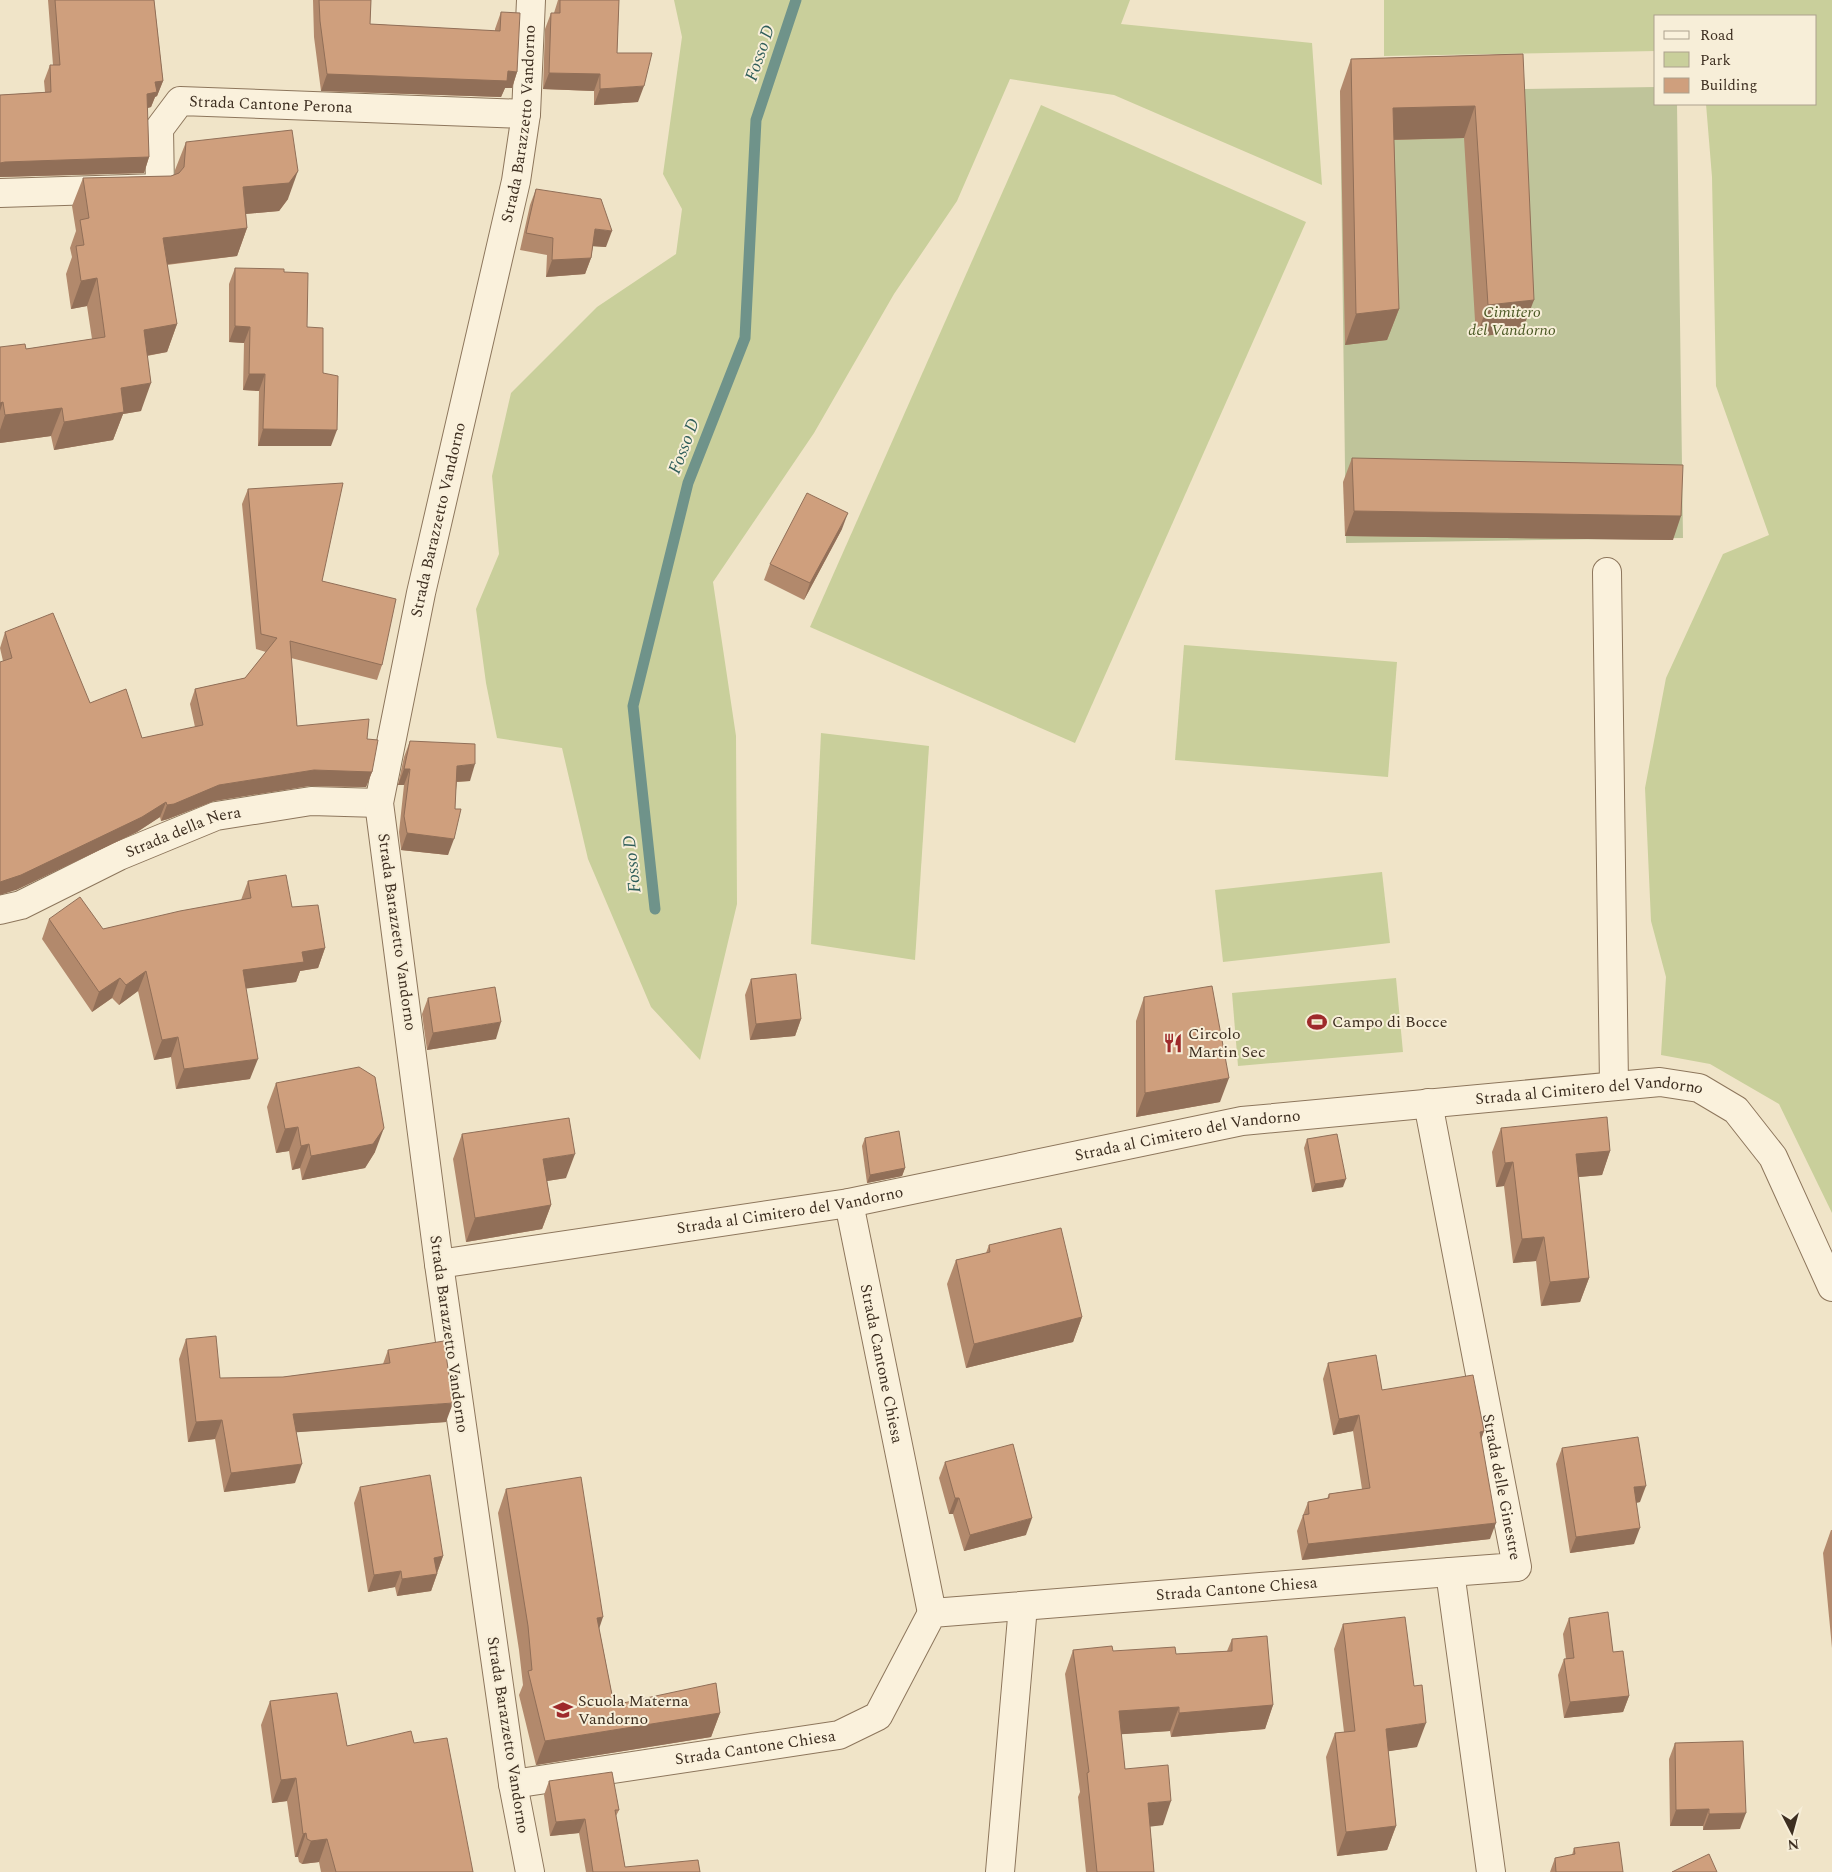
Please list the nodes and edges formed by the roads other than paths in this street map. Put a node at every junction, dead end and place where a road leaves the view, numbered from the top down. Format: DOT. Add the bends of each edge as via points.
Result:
graph roads {
  1 [pos="531,0"];
  2 [pos="526,114"];
  3 [pos="0,192"];
  4 [pos="1607,572"];
  5 [pos="379,803"];
  6 [pos="0,910"];
  7 [pos="1614,1085"];
  8 [pos="1428,1103"];
  9 [pos="849,1203"];
  10 [pos="439,1264"];
  11 [pos="1832,1287"];
  12 [pos="1450,1572"];
  13 [pos="1023,1606"];
  14 [pos="932,1613"];
  15 [pos="513,1784"];
  16 [pos="530,1872"];
  17 [pos="1000,1872"];
  18 [pos="1491,1872"];
  1 -- 2 [label="street, Strada Barazzetto Vandorno"];
  2 -- 3 [label="street, Strada Cantone Perona" via="180,101 159,129 160,188"];
  2 -- 5 [label="street, Strada Barazzetto Vandorno" via="516,181 421,593"];
  4 -- 7 [label="street"];
  5 -- 6 [label="street, Strada della Nera" via="311,802 216,816 119,856 21,905"];
  5 -- 10 [label="street, Strada Barazzetto Vandorno"];
  7 -- 8 [label="street, Strada al Cimitero del Vandorno"];
  7 -- 11 [label="street, Strada al Cimitero del Vandorno" via="1660,1082 1699,1088 1736,1110 1773,1157"];
  8 -- 9 [label="street, Strada al Cimitero del Vandorno" via="1242,1121"];
  8 -- 12 [label="street, Strada delle Ginestre" via="1517,1567"];
  9 -- 10 [label="street, Strada al Cimitero del Vandorno"];
  9 -- 14 [label="street, Strada Cantone Chiesa"];
  10 -- 15 [label="street, Strada Barazzetto Vandorno"];
  12 -- 13 [label="street, Strada Cantone Chiesa"];
  12 -- 18 [label="street"];
  13 -- 14 [label="street, Strada Cantone Chiesa"];
  13 -- 17 [label="street"];
  14 -- 15 [label="street, Strada Cantone Chiesa" via="878,1716 839,1735"];
  15 -- 16 [label="street, Strada Barazzetto Vandorno"];
}
